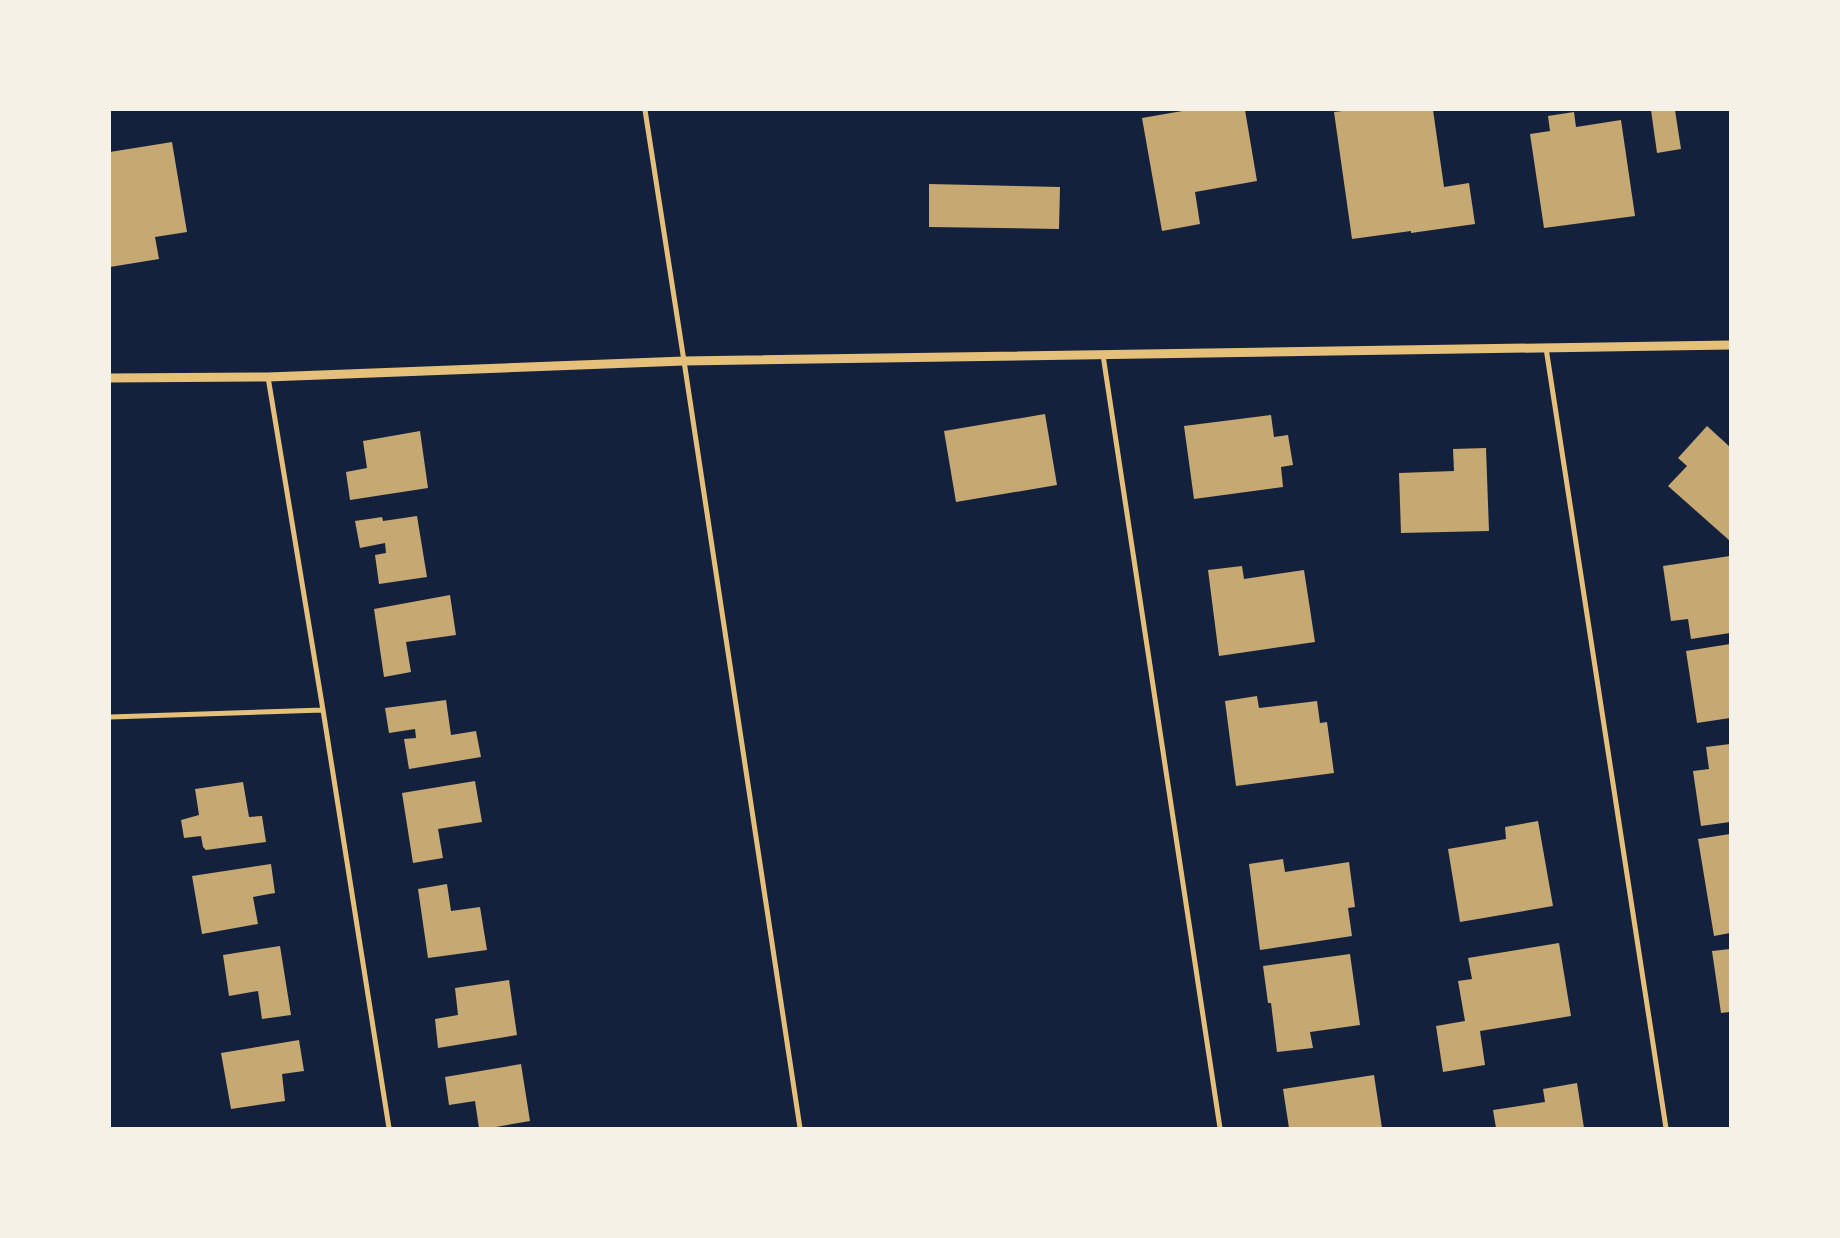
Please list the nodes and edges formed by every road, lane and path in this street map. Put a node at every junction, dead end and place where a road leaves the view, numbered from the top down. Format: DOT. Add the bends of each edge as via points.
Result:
graph roads {
  1 [pos="644,110"];
  2 [pos="1730,345"];
  3 [pos="1546,348"];
  4 [pos="1103,355"];
  5 [pos="684,361"];
  6 [pos="268,377"];
  7 [pos="110,378"];
  8 [pos="323,710"];
  9 [pos="110,717"];
  10 [pos="389,1128"];
  11 [pos="800,1128"];
  12 [pos="1220,1128"];
  13 [pos="1666,1128"];
  1 -- 5 [label="street"];
  2 -- 3 [label="street"];
  3 -- 4 [label="street"];
  3 -- 13 [label="street"];
  4 -- 5 [label="street"];
  4 -- 12 [label="street"];
  5 -- 6 [label="street"];
  5 -- 11 [label="street"];
  6 -- 7 [label="street"];
  6 -- 8 [label="street"];
  8 -- 9 [label="street"];
  8 -- 10 [label="street"];
}
